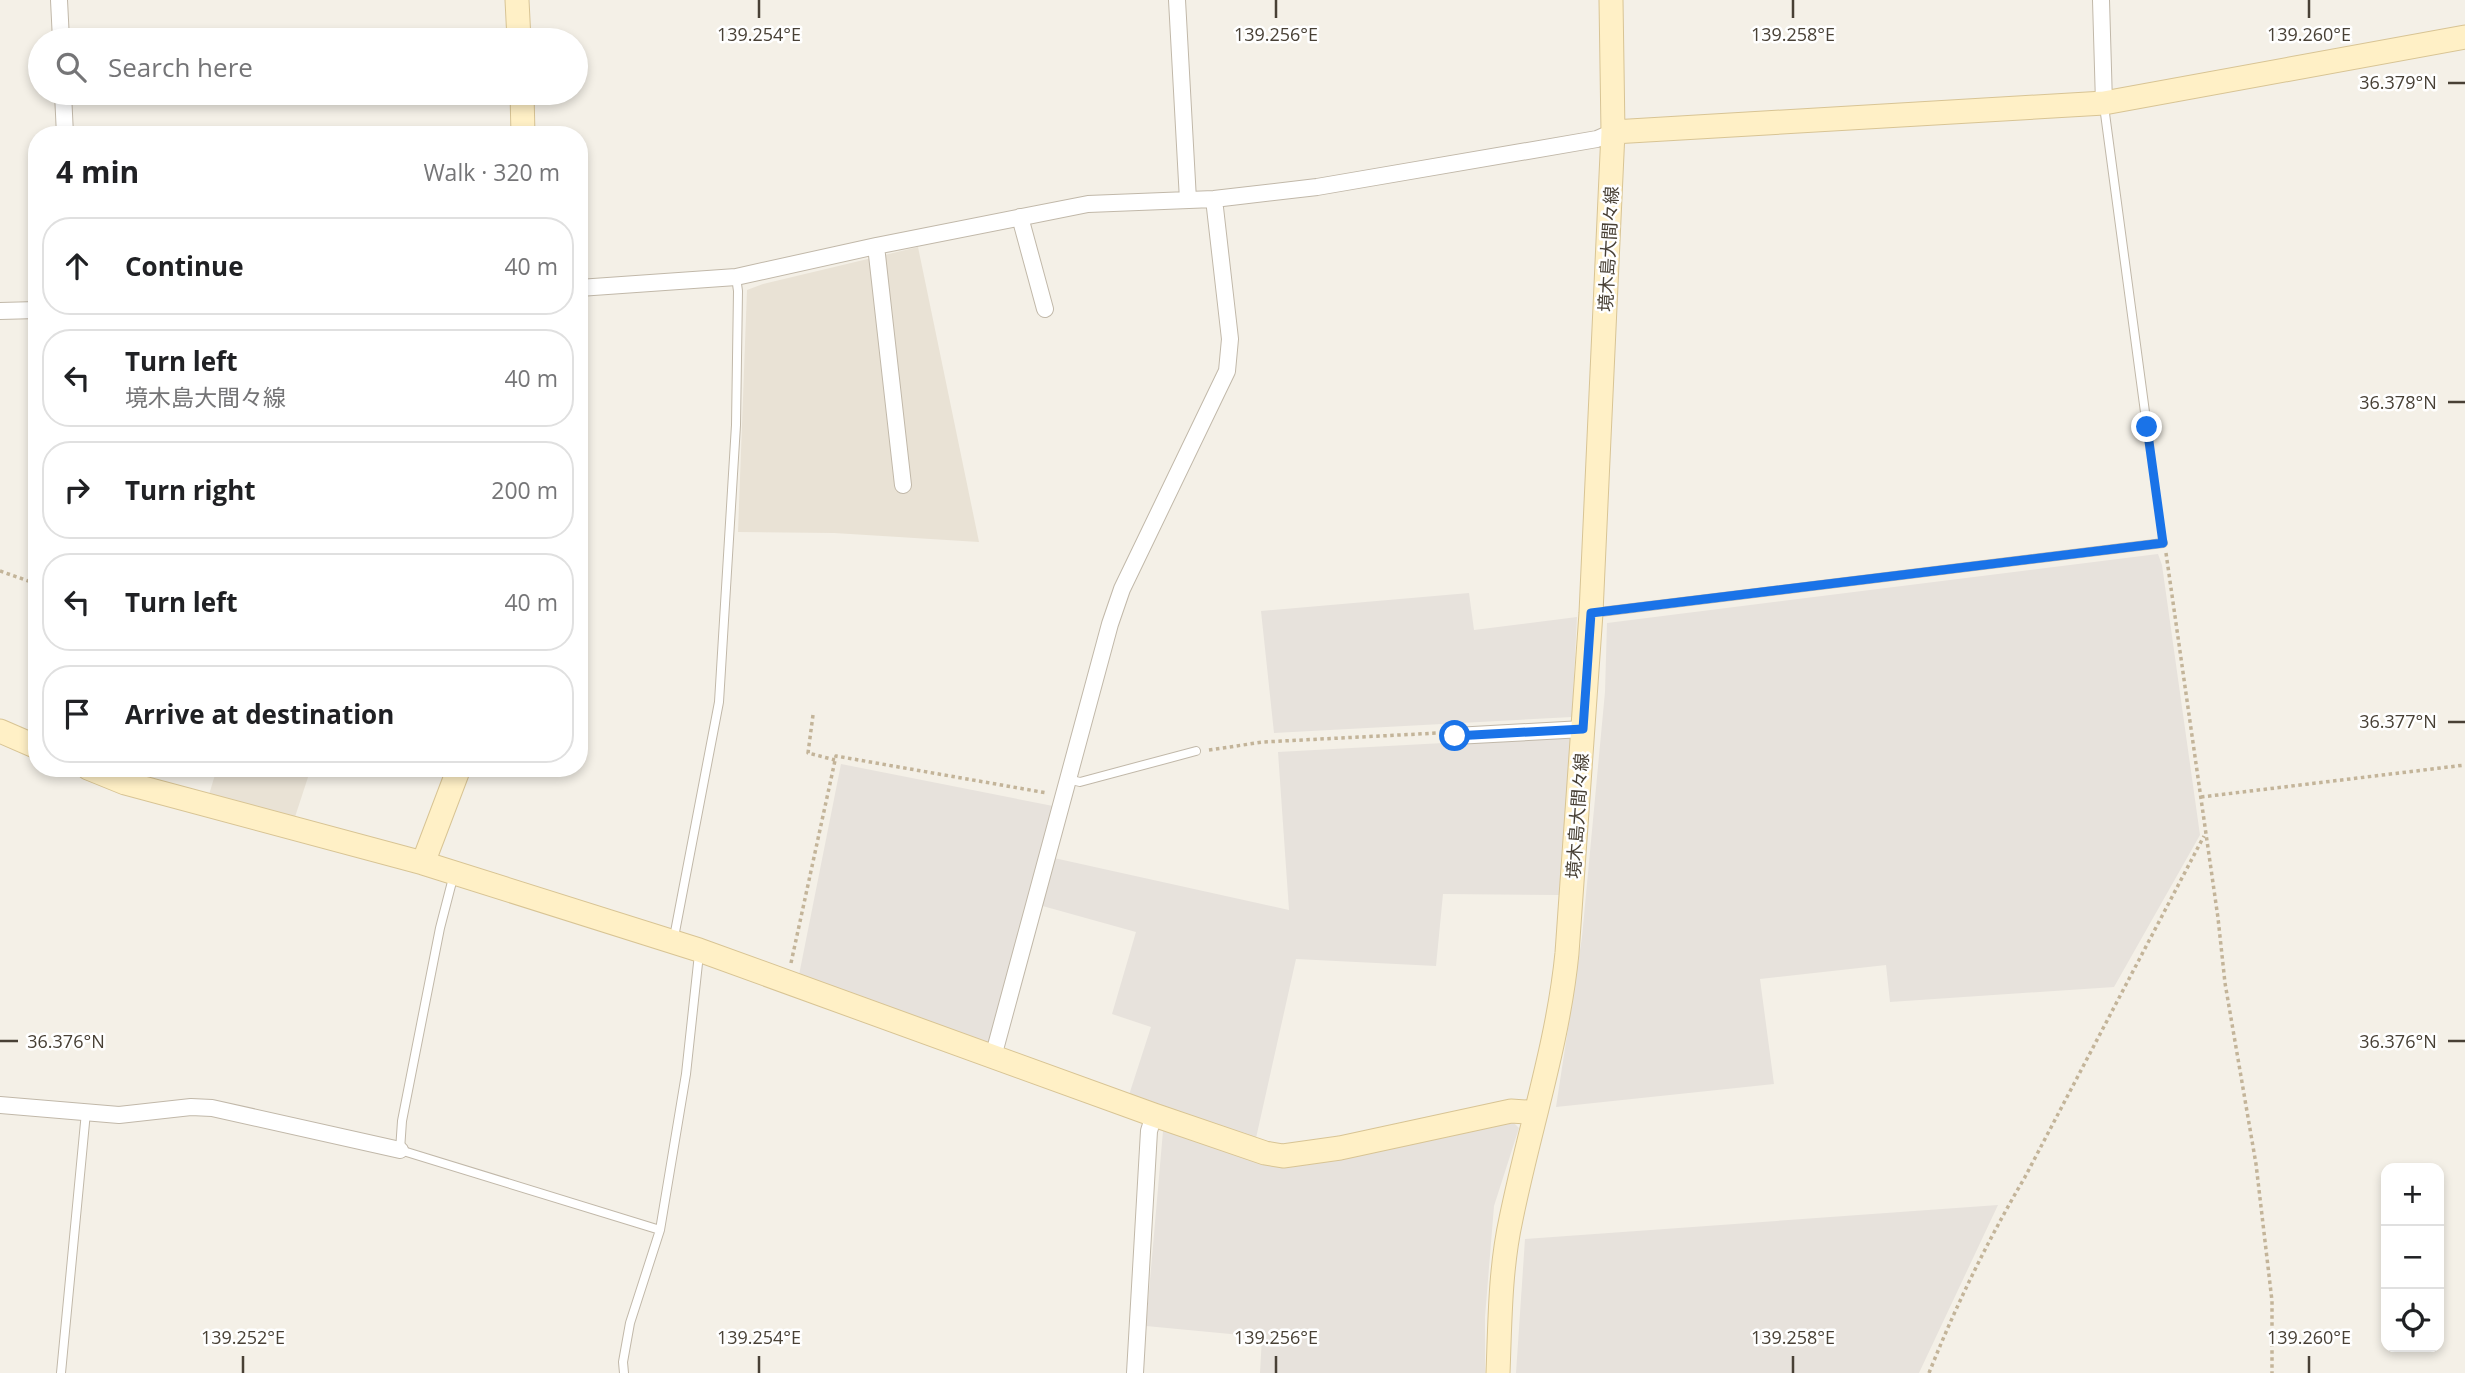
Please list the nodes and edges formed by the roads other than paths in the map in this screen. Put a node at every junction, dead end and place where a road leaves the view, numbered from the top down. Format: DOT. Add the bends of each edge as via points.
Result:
graph roads {
  1 [pos="59,0"];
  2 [pos="517,0"];
  3 [pos="1177,0"];
  4 [pos="1611,0"];
  5 [pos="2101,0"];
  6 [pos="60,28"];
  7 [pos="518,28"];
  8 [pos="2465,37"];
  9 [pos="2104,103"];
  10 [pos="64,105"];
  11 [pos="522,105"];
  12 [pos="65,126"];
  13 [pos="523,126"];
  14 [pos="1613,132"];
  15 [pos="1214,199"];
  16 [pos="1188,200"];
  17 [pos="1020,218"];
  18 [pos="876,246"];
  19 [pos="736,277"];
  20 [pos="588,287"];
  21 [pos="1045,309"];
  22 [pos="28,310"];
  23 [pos="0,311"];
  24 [pos="2147,427"];
  25 [pos="903,485"];
  26 [pos="2163,543"];
  27 [pos="1591,613"];
  28 [pos="1583,729"];
  29 [pos="0,731"];
  30 [pos="1455,736"];
  31 [pos="28,743"];
  32 [pos="1196,751"];
  33 [pos="111,777"];
  34 [pos="456,777"];
  35 [pos="1067,779"];
  36 [pos="423,863"];
  37 [pos="454,872"];
  38 [pos="671,941"];
  39 [pos="699,950"];
  40 [pos="993,1058"];
  41 [pos="0,1105"];
  42 [pos="86,1112"];
  43 [pos="1154,1115"];
  44 [pos="1535,1115"];
  45 [pos="400,1150"];
  46 [pos="660,1230"];
  47 [pos="61,1373"];
  48 [pos="624,1373"];
  49 [pos="1135,1373"];
  50 [pos="1498,1373"];
  1 -- 6 [label="street"];
  2 -- 7 [label="street"];
  3 -- 16 [label="street"];
  4 -- 14 [label="street, 境木島大間々線"];
  5 -- 9 [label="street"];
  8 -- 9 [label="street"];
  9 -- 14 [label="street"];
  9 -- 24 [label="lane"];
  10 -- 12 [label="street"];
  11 -- 13 [label="street"];
  14 -- 15 [label="street" via="1597,139 1317,187"];
  14 -- 27 [label="street, 境木島大間々線"];
  15 -- 16 [label="street"];
  15 -- 35 [label="street" via="1230,339 1227,371 1122,589"];
  16 -- 17 [label="street" via="1088,204"];
  17 -- 18 [label="street"];
  17 -- 21 [label="street"];
  18 -- 19 [label="street"];
  18 -- 25 [label="street"];
  19 -- 20 [label="street"];
  19 -- 38 [label="lane" via="736,425 719,702"];
  22 -- 23 [label="street"];
  26 -- 27 [label="lane"];
  27 -- 28 [label="street, 境木島大間々線"];
  28 -- 30 [label="street"];
  28 -- 44 [label="street, 境木島大間々線" via="1563,995"];
  29 -- 31 [label="street"];
  32 -- 35 [label="lane" via="1080,782"];
  33 -- 36 [label="street"];
  34 -- 36 [label="street"];
  35 -- 40 [label="street"];
  36 -- 37 [label="street"];
  37 -- 38 [label="street"];
  37 -- 45 [label="lane" via="402,1121"];
  38 -- 39 [label="street"];
  39 -- 40 [label="street"];
  39 -- 46 [label="lane" via="686,1074"];
  40 -- 43 [label="street"];
  41 -- 42 [label="street"];
  42 -- 45 [label="street" via="119,1115 212,1108"];
  42 -- 47 [label="lane"];
  43 -- 44 [label="street" via="1283,1156 1511,1111"];
  43 -- 49 [label="street" via="1149,1131"];
  44 -- 50 [label="street, 境木島大間々線" via="1510,1221"];
  45 -- 46 [label="lane"];
  46 -- 48 [label="lane" via="630,1323"];
}
